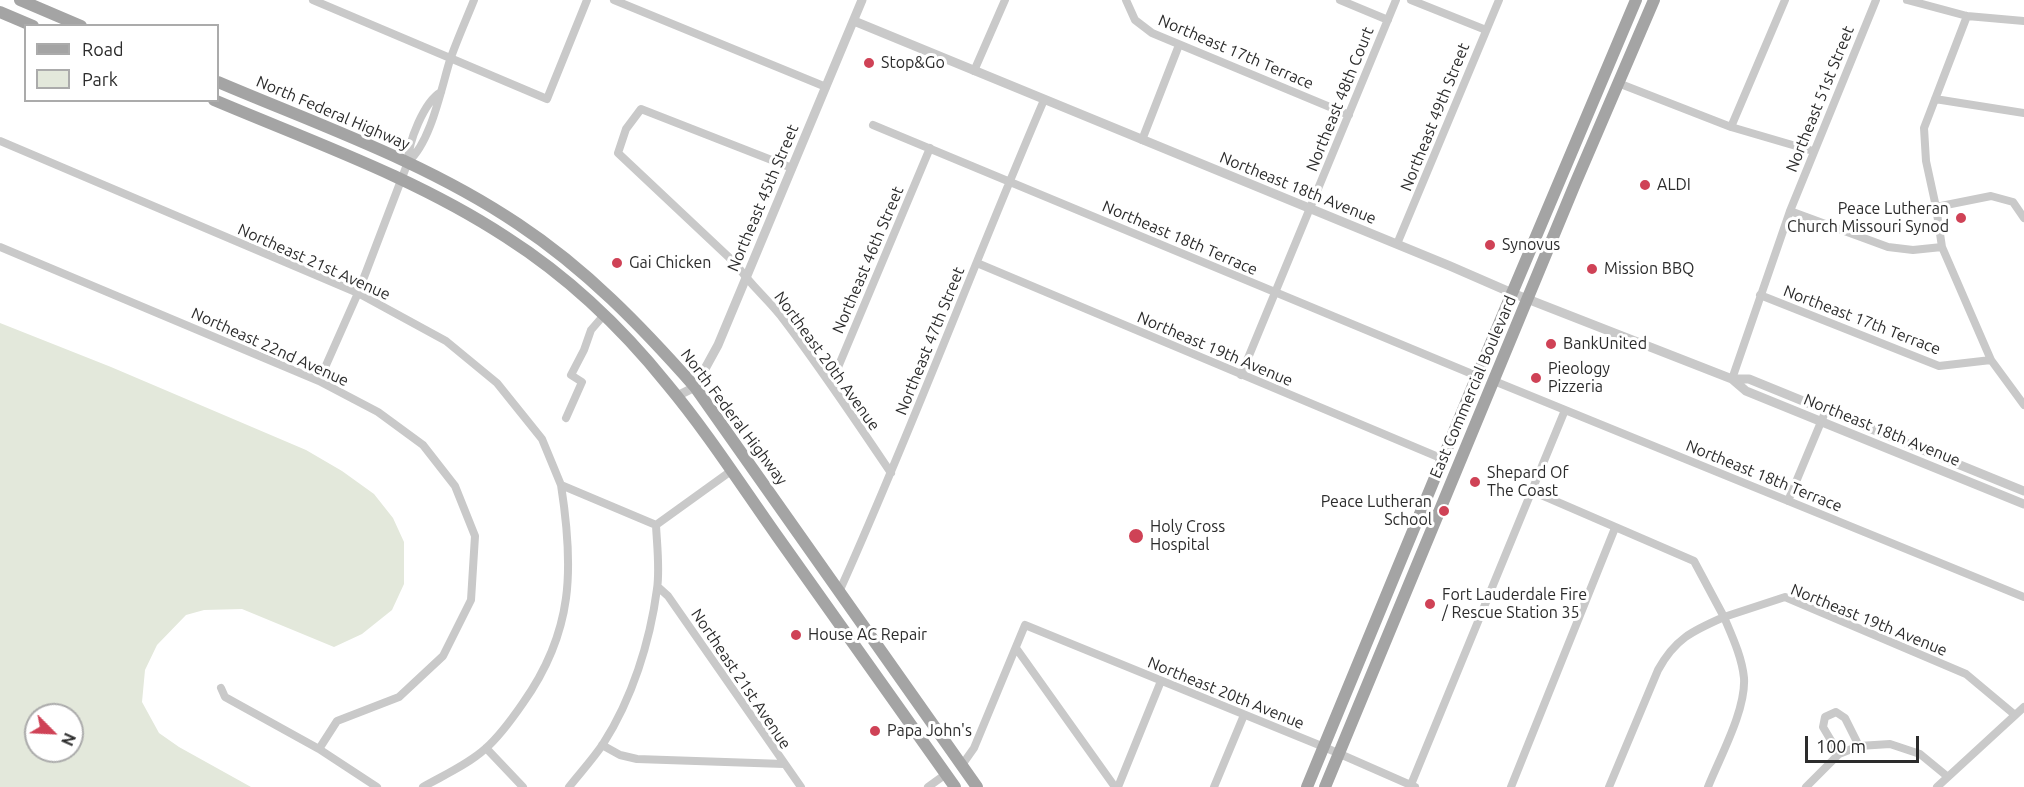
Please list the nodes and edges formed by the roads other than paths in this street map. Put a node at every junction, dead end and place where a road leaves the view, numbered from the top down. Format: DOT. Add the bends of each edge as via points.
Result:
graph roads {
  1 [pos="20,0"];
  2 [pos="313,0"];
  3 [pos="474,0"];
  4 [pos="587,0"];
  5 [pos="614,0"];
  6 [pos="862,0"];
  7 [pos="1005,0"];
  8 [pos="1126,0"];
  9 [pos="1340,0"];
  10 [pos="1396,0"];
  11 [pos="1411,0"];
  12 [pos="1499,0"];
  13 [pos="1636,0"];
  14 [pos="1654,0"];
  15 [pos="1785,0"];
  16 [pos="1876,0"];
  17 [pos="1907,0"];
  18 [pos="0,12"];
  19 [pos="1967,16"];
  20 [pos="1388,20"];
  21 [pos="854,21"];
  22 [pos="2024,21"];
  23 [pos="28,24"];
  24 [pos="79,24"];
  25 [pos="1486,30"];
  26 [pos="1179,45"];
  27 [pos="451,59"];
  28 [pos="974,71"];
  29 [pos="219,82"];
  30 [pos="1618,83"];
  31 [pos="826,87"];
  32 [pos="1935,99"];
  33 [pos="1044,100"];
  34 [pos="219,102"];
  35 [pos="281,109"];
  36 [pos="2024,113"];
  37 [pos="1348,115"];
  38 [pos="259,119"];
  39 [pos="873,125"];
  40 [pos="1731,127"];
  41 [pos="1142,140"];
  42 [pos="0,141"];
  43 [pos="930,148"];
  44 [pos="1813,151"];
  45 [pos="408,162"];
  46 [pos="792,168"];
  47 [pos="401,180"];
  48 [pos="1009,182"];
  49 [pos="1936,207"];
  50 [pos="1310,209"];
  51 [pos="1790,211"];
  52 [pos="2024,218"];
  53 [pos="1397,244"];
  54 [pos="0,247"];
  55 [pos="1942,248"];
  56 [pos="559,253"];
  57 [pos="977,263"];
  58 [pos="549,268"];
  59 [pos="746,279"];
  60 [pos="1275,292"];
  61 [pos="358,293"];
  62 [pos="1512,293"];
  63 [pos="1760,295"];
  64 [pos="1528,298"];
  65 [pos="604,315"];
  66 [pos="1991,360"];
  67 [pos="1241,375"];
  68 [pos="1477,376"];
  69 [pos="1732,379"];
  70 [pos="319,381"];
  71 [pos="1494,381"];
  72 [pos="831,384"];
  73 [pos="695,387"];
  74 [pos="677,396"];
  75 [pos="2024,405"];
  76 [pos="1565,410"];
  77 [pos="1826,410"];
  78 [pos="566,418"];
  79 [pos="1821,421"];
  80 [pos="1443,459"];
  81 [pos="731,471"];
  82 [pos="891,473"];
  83 [pos="760,479"];
  84 [pos="561,485"];
  85 [pos="2024,491"];
  86 [pos="1532,492"];
  87 [pos="1788,501"];
  88 [pos="2024,504"];
  89 [pos="656,525"];
  90 [pos="1615,528"];
  91 [pos="1407,546"];
  92 [pos="1411,580"];
  93 [pos="658,587"];
  94 [pos="839,592"];
  95 [pos="2024,597"];
  96 [pos="1724,617"];
  97 [pos="1016,648"];
  98 [pos="1161,681"];
  99 [pos="221,688"];
  100 [pos="2024,706"];
  101 [pos="1244,715"];
  102 [pos="2014,715"];
  103 [pos="602,745"];
  104 [pos="926,746"];
  105 [pos="1859,746"];
  106 [pos="1324,747"];
  107 [pos="486,748"];
  108 [pos="319,749"];
  109 [pos="1339,754"];
  110 [pos="1839,754"];
  111 [pos="784,765"];
  112 [pos="962,765"];
  113 [pos="946,774"];
  114 [pos="1948,777"];
  115 [pos="1412,786"];
  116 [pos="377,787"];
  117 [pos="423,787"];
  118 [pos="523,787"];
  119 [pos="569,787"];
  120 [pos="801,787"];
  121 [pos="928,787"];
  122 [pos="955,787"];
  123 [pos="972,787"];
  124 [pos="977,787"];
  125 [pos="1117,787"];
  126 [pos="1214,787"];
  127 [pos="1307,787"];
  128 [pos="1325,787"];
  129 [pos="1511,787"];
  130 [pos="1609,787"];
  131 [pos="1707,787"];
  132 [pos="1806,787"];
  133 [pos="1937,787"];
  1 -- 24 [label="main road"];
  2 -- 27 [label="street"];
  3 -- 27 [label="street"];
  4 -- 27 [label="street" via="547,99"];
  5 -- 31 [label="street"];
  6 -- 21 [label="street, Northeast 45th Street"];
  7 -- 28 [label="street"];
  8 -- 26 [label="street, Northeast 17th Terrace" via="1135,20"];
  9 -- 20 [label="street"];
  10 -- 20 [label="street, Northeast 48th Court"];
  11 -- 25 [label="street"];
  12 -- 25 [label="street, Northeast 49th Street"];
  13 -- 62 [label="main road, East Commercial Boulevard"];
  14 -- 30 [label="main road, East Commercial Boulevard"];
  15 -- 40 [label="street"];
  16 -- 44 [label="street, Northeast 51st Street"];
  17 -- 19 [label="street"];
  18 -- 23 [label="main road"];
  19 -- 22 [label="street"];
  19 -- 32 [label="street"];
  20 -- 37 [label="street, Northeast 48th Court"];
  21 -- 28 [label="street, Northeast 18th Avenue"];
  21 -- 31 [label="street, Northeast 45th Street"];
  25 -- 53 [label="street, Northeast 49th Street"];
  26 -- 37 [label="street, Northeast 17th Terrace"];
  26 -- 41 [label="street"];
  27 -- 45 [label="street" via="417,155"];
  28 -- 33 [label="street, Northeast 18th Avenue"];
  29 -- 35 [label="main road, North Federal Highway"];
  30 -- 40 [label="street"];
  30 -- 64 [label="main road, East Commercial Boulevard"];
  31 -- 46 [label="street, Northeast 45th Street"];
  32 -- 36 [label="street"];
  32 -- 49 [label="street" via="1924,128"];
  33 -- 41 [label="street, Northeast 18th Avenue"];
  33 -- 48 [label="street, Northeast 47th Street"];
  34 -- 38 [label="main road, North Federal Highway"];
  35 -- 38 [label="main road" via="272,117"];
  35 -- 45 [label="main road, North Federal Highway"];
  37 -- 50 [label="street, Northeast 48th Court"];
  38 -- 47 [label="main road, North Federal Highway"];
  39 -- 43 [label="street, Northeast 18th Terrace"];
  40 -- 44 [label="street"];
  41 -- 50 [label="street, Northeast 18th Avenue"];
  42 -- 61 [label="street, Northeast 21st Avenue"];
  43 -- 48 [label="street, Northeast 18th Terrace"];
  43 -- 72 [label="street, Northeast 46th Street"];
  44 -- 51 [label="street, Northeast 51st Street"];
  45 -- 47 [label="street"];
  45 -- 56 [label="main road, North Federal Highway" via="490,206"];
  46 -- 59 [label="street, Northeast 45th Street"];
  46 -- 59 [label="street, Northeast 20th Avenue" via="641,109 626,129 618,153 736,264"];
  47 -- 58 [label="main road, North Federal Highway" via="483,223"];
  47 -- 61 [label="street"];
  48 -- 57 [label="street, Northeast 47th Street"];
  48 -- 60 [label="street, Northeast 18th Terrace"];
  49 -- 52 [label="street" via="1991,196 2013,202"];
  49 -- 55 [label="street"];
  50 -- 53 [label="street, Northeast 18th Avenue"];
  50 -- 60 [label="street, Northeast 48th Court"];
  51 -- 55 [label="street" via="1888,247"];
  51 -- 63 [label="street, Northeast 51st Street"];
  53 -- 62 [label="street, Northeast 18th Avenue"];
  54 -- 70 [label="street, Northeast 22nd Avenue"];
  55 -- 66 [label="street"];
  56 -- 58 [label="street"];
  56 -- 73 [label="main road, North Federal Highway" via="638,324"];
  57 -- 67 [label="street, Northeast 19th Avenue"];
  57 -- 82 [label="street, Northeast 47th Street"];
  58 -- 65 [label="main road, North Federal Highway"];
  59 -- 72 [label="street, Northeast 20th Avenue" via="776,309"];
  59 -- 73 [label="street, Northeast 45th Street"];
  60 -- 67 [label="street, Northeast 48th Court"];
  60 -- 68 [label="street, Northeast 18th Terrace"];
  61 -- 70 [label="street"];
  61 -- 84 [label="street, Northeast 21st Avenue" via="446,341 497,382 542,439"];
  62 -- 64 [label="street, Northeast 18th Avenue"];
  62 -- 68 [label="main road, East Commercial Boulevard"];
  63 -- 66 [label="street, Northeast 17th Terrace" via="1939,366"];
  63 -- 69 [label="street, Northeast 51st Street"];
  64 -- 69 [label="street, Northeast 18th Avenue"];
  64 -- 71 [label="main road, East Commercial Boulevard"];
  65 -- 74 [label="main road, North Federal Highway"];
  65 -- 78 [label="street" via="591,330 571,375 582,382"];
  66 -- 75 [label="street"];
  67 -- 80 [label="street, Northeast 19th Avenue"];
  68 -- 80 [label="main road, East Commercial Boulevard"];
  69 -- 77 [label="street, Northeast 18th Avenue" via="1749,380"];
  69 -- 79 [label="street, Northeast 18th Avenue" via="1746,390"];
  70 -- 108 [label="street, Northeast 22nd Avenue" via="378,412 423,445 455,486 476,536 471,600 443,656 399,697 337,721"];
  71 -- 76 [label="street, Northeast 18th Terrace"];
  71 -- 92 [label="main road, East Commercial Boulevard"];
  72 -- 82 [label="street, Northeast 20th Avenue"];
  73 -- 74 [label="street"];
  73 -- 83 [label="main road, North Federal Highway"];
  74 -- 81 [label="main road, North Federal Highway"];
  76 -- 86 [label="street"];
  76 -- 87 [label="street, Northeast 18th Terrace"];
  77 -- 79 [label="street"];
  77 -- 85 [label="street, Northeast 18th Avenue"];
  79 -- 87 [label="street"];
  79 -- 88 [label="street, Northeast 18th Avenue"];
  80 -- 91 [label="main road, East Commercial Boulevard"];
  81 -- 83 [label="main road"];
  81 -- 89 [label="street"];
  81 -- 104 [label="main road, North Federal Highway"];
  82 -- 94 [label="street, Northeast 47th Street"];
  83 -- 94 [label="main road, North Federal Highway"];
  84 -- 89 [label="street"];
  84 -- 107 [label="street, Northeast 21st Avenue" via="568,530 565,612 537,683 512,720"];
  86 -- 90 [label="street"];
  86 -- 115 [label="street"];
  87 -- 95 [label="street, Northeast 18th Terrace"];
  89 -- 93 [label="street"];
  90 -- 96 [label="street" via="1694,561"];
  90 -- 129 [label="street"];
  91 -- 92 [label="main road" via="1412,559"];
  91 -- 106 [label="main road, East Commercial Boulevard"];
  92 -- 109 [label="main road, East Commercial Boulevard"];
  93 -- 103 [label="street" via="629,695"];
  93 -- 111 [label="street, Northeast 21st Avenue"];
  94 -- 112 [label="main road, North Federal Highway"];
  96 -- 102 [label="street, Northeast 19th Avenue" via="1785,597 1966,674"];
  96 -- 130 [label="street, Northeast 19th Avenue" via="1694,631 1668,652"];
  96 -- 131 [label="street" via="1741,662 1744,692"];
  97 -- 98 [label="street, Northeast 20th Avenue" via="1025,625"];
  97 -- 112 [label="street" via="974,748"];
  97 -- 125 [label="street"];
  98 -- 101 [label="street, Northeast 20th Avenue"];
  98 -- 125 [label="street"];
  99 -- 108 [label="street" via="225,697"];
  100 -- 102 [label="street"];
  101 -- 106 [label="street, Northeast 20th Avenue"];
  101 -- 126 [label="street"];
  102 -- 114 [label="street"];
  103 -- 111 [label="street" via="637,759"];
  103 -- 119 [label="street"];
  104 -- 112 [label="main road"];
  104 -- 113 [label="main road, North Federal Highway"];
  105 -- 110 [label="street"];
  105 -- 110 [label="street" via="1845,718 1836,712 1825,717 1823,727"];
  105 -- 114 [label="street" via="1890,744 1920,754"];
  106 -- 109 [label="street, Northeast 20th Avenue"];
  106 -- 127 [label="main road, East Commercial Boulevard"];
  107 -- 117 [label="street, Northeast 21st Avenue"];
  107 -- 118 [label="street"];
  108 -- 116 [label="street"];
  109 -- 115 [label="street, Northeast 20th Avenue"];
  109 -- 128 [label="main road, East Commercial Boulevard"];
  110 -- 132 [label="street"];
  111 -- 120 [label="street, Northeast 21st Avenue"];
  112 -- 124 [label="main road, North Federal Highway"];
  113 -- 121 [label="street"];
  113 -- 122 [label="main road, North Federal Highway"];
  113 -- 123 [label="main road"];
  114 -- 133 [label="street"];
}
